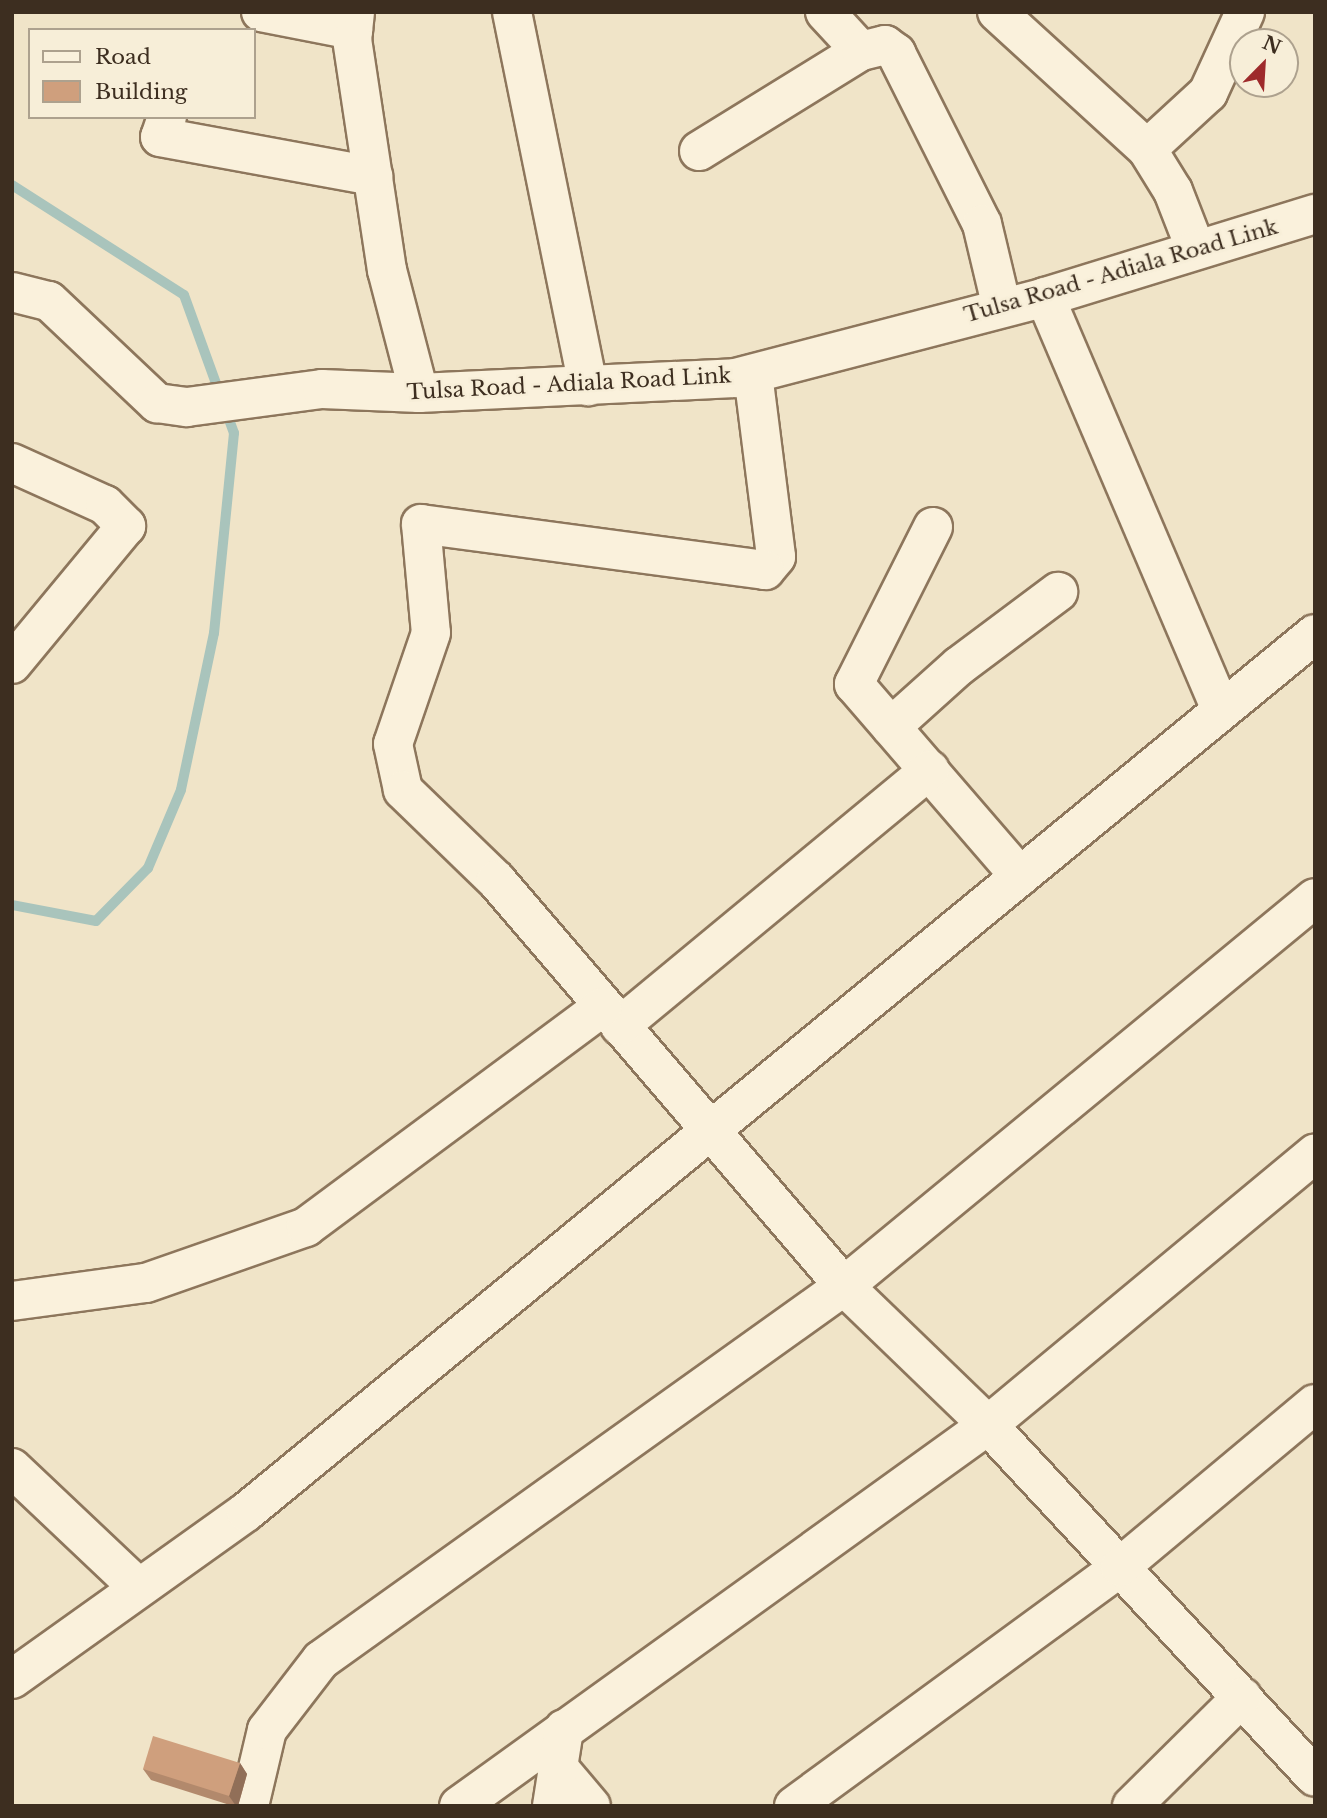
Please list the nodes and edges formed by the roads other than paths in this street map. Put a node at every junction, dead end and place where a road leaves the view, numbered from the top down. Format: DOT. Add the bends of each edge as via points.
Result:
graph roads {
  1 [pos="261,12"];
  2 [pos="512,12"];
  3 [pos="825,12"];
  4 [pos="997,12"];
  5 [pos="1245,12"];
  6 [pos="354,21"];
  7 [pos="861,51"];
  8 [pos="166,119"];
  9 [pos="1147,149"];
  10 [pos="699,151"];
  11 [pos="373,176"];
  12 [pos="1315,214"];
  13 [pos="1196,250"];
  14 [pos="12,292"];
  15 [pos="1045,297"];
  16 [pos="1002,308"];
  17 [pos="753,374"];
  18 [pos="588,386"];
  19 [pos="419,393"];
  20 [pos="12,463"];
  21 [pos="933,527"];
  22 [pos="1058,592"];
  23 [pos="1315,634"];
  24 [pos="12,664"];
  25 [pos="1221,709"];
  26 [pos="891,727"];
  27 [pos="930,771"];
  28 [pos="1020,876"];
  29 [pos="1315,898"];
  30 [pos="611,1017"];
  31 [pos="716,1130"];
  32 [pos="1315,1154"];
  33 [pos="844,1286"];
  34 [pos="12,1301"];
  35 [pos="1315,1404"];
  36 [pos="988,1424"];
  37 [pos="12,1468"];
  38 [pos="1120,1567"];
  39 [pos="138,1587"];
  40 [pos="12,1679"];
  41 [pos="1242,1698"];
  42 [pos="564,1730"];
  43 [pos="558,1767"];
  44 [pos="1315,1777"];
  45 [pos="249,1806"];
  46 [pos="459,1806"];
  47 [pos="552,1806"];
  48 [pos="591,1806"];
  49 [pos="794,1806"];
  50 [pos="1132,1806"];
  1 -- 6 [label="street"];
  2 -- 18 [label="street"];
  3 -- 7 [label="street"];
  4 -- 9 [label="street"];
  5 -- 9 [label="street" via="1208,93"];
  6 -- 11 [label="street"];
  7 -- 10 [label="street"];
  7 -- 16 [label="street" via="876,43 896,53 982,224"];
  8 -- 11 [label="street" via="160,136"];
  9 -- 13 [label="street" via="1173,191"];
  11 -- 19 [label="street" via="387,270"];
  12 -- 13 [label="street, Tulsa Road - Adiala Road Link"];
  13 -- 15 [label="street, Tulsa Road - Adiala Road Link"];
  14 -- 19 [label="street, Tulsa Road - Adiala Road Link" via="49,301 158,403 187,407 322,389"];
  15 -- 16 [label="street, Tulsa Road - Adiala Road Link"];
  15 -- 25 [label="street"];
  16 -- 17 [label="street, Tulsa Road - Adiala Road Link"];
  17 -- 18 [label="street, Tulsa Road - Adiala Road Link"];
  17 -- 30 [label="street" via="776,557 765,570 421,524 431,633 393,744 403,790 496,880"];
  18 -- 19 [label="street, Tulsa Road - Adiala Road Link"];
  20 -- 24 [label="street" via="105,505 126,526"];
  21 -- 26 [label="street" via="852,677"];
  22 -- 26 [label="street" via="958,666"];
  23 -- 25 [label="street"];
  25 -- 28 [label="street"];
  26 -- 27 [label="street"];
  27 -- 28 [label="street"];
  27 -- 30 [label="street"];
  28 -- 31 [label="street"];
  29 -- 33 [label="street"];
  30 -- 31 [label="street"];
  30 -- 34 [label="street" via="306,1227 146,1283"];
  31 -- 33 [label="street"];
  31 -- 39 [label="street" via="246,1512"];
  32 -- 36 [label="street"];
  33 -- 36 [label="street"];
  33 -- 45 [label="street" via="321,1660 267,1730"];
  35 -- 38 [label="street"];
  36 -- 38 [label="street"];
  36 -- 42 [label="street"];
  37 -- 39 [label="street"];
  38 -- 41 [label="street"];
  38 -- 49 [label="street"];
  39 -- 40 [label="street"];
  41 -- 44 [label="street"];
  41 -- 50 [label="street"];
  42 -- 43 [label="street"];
  42 -- 46 [label="street"];
  43 -- 47 [label="street"];
  43 -- 48 [label="street"];
}
